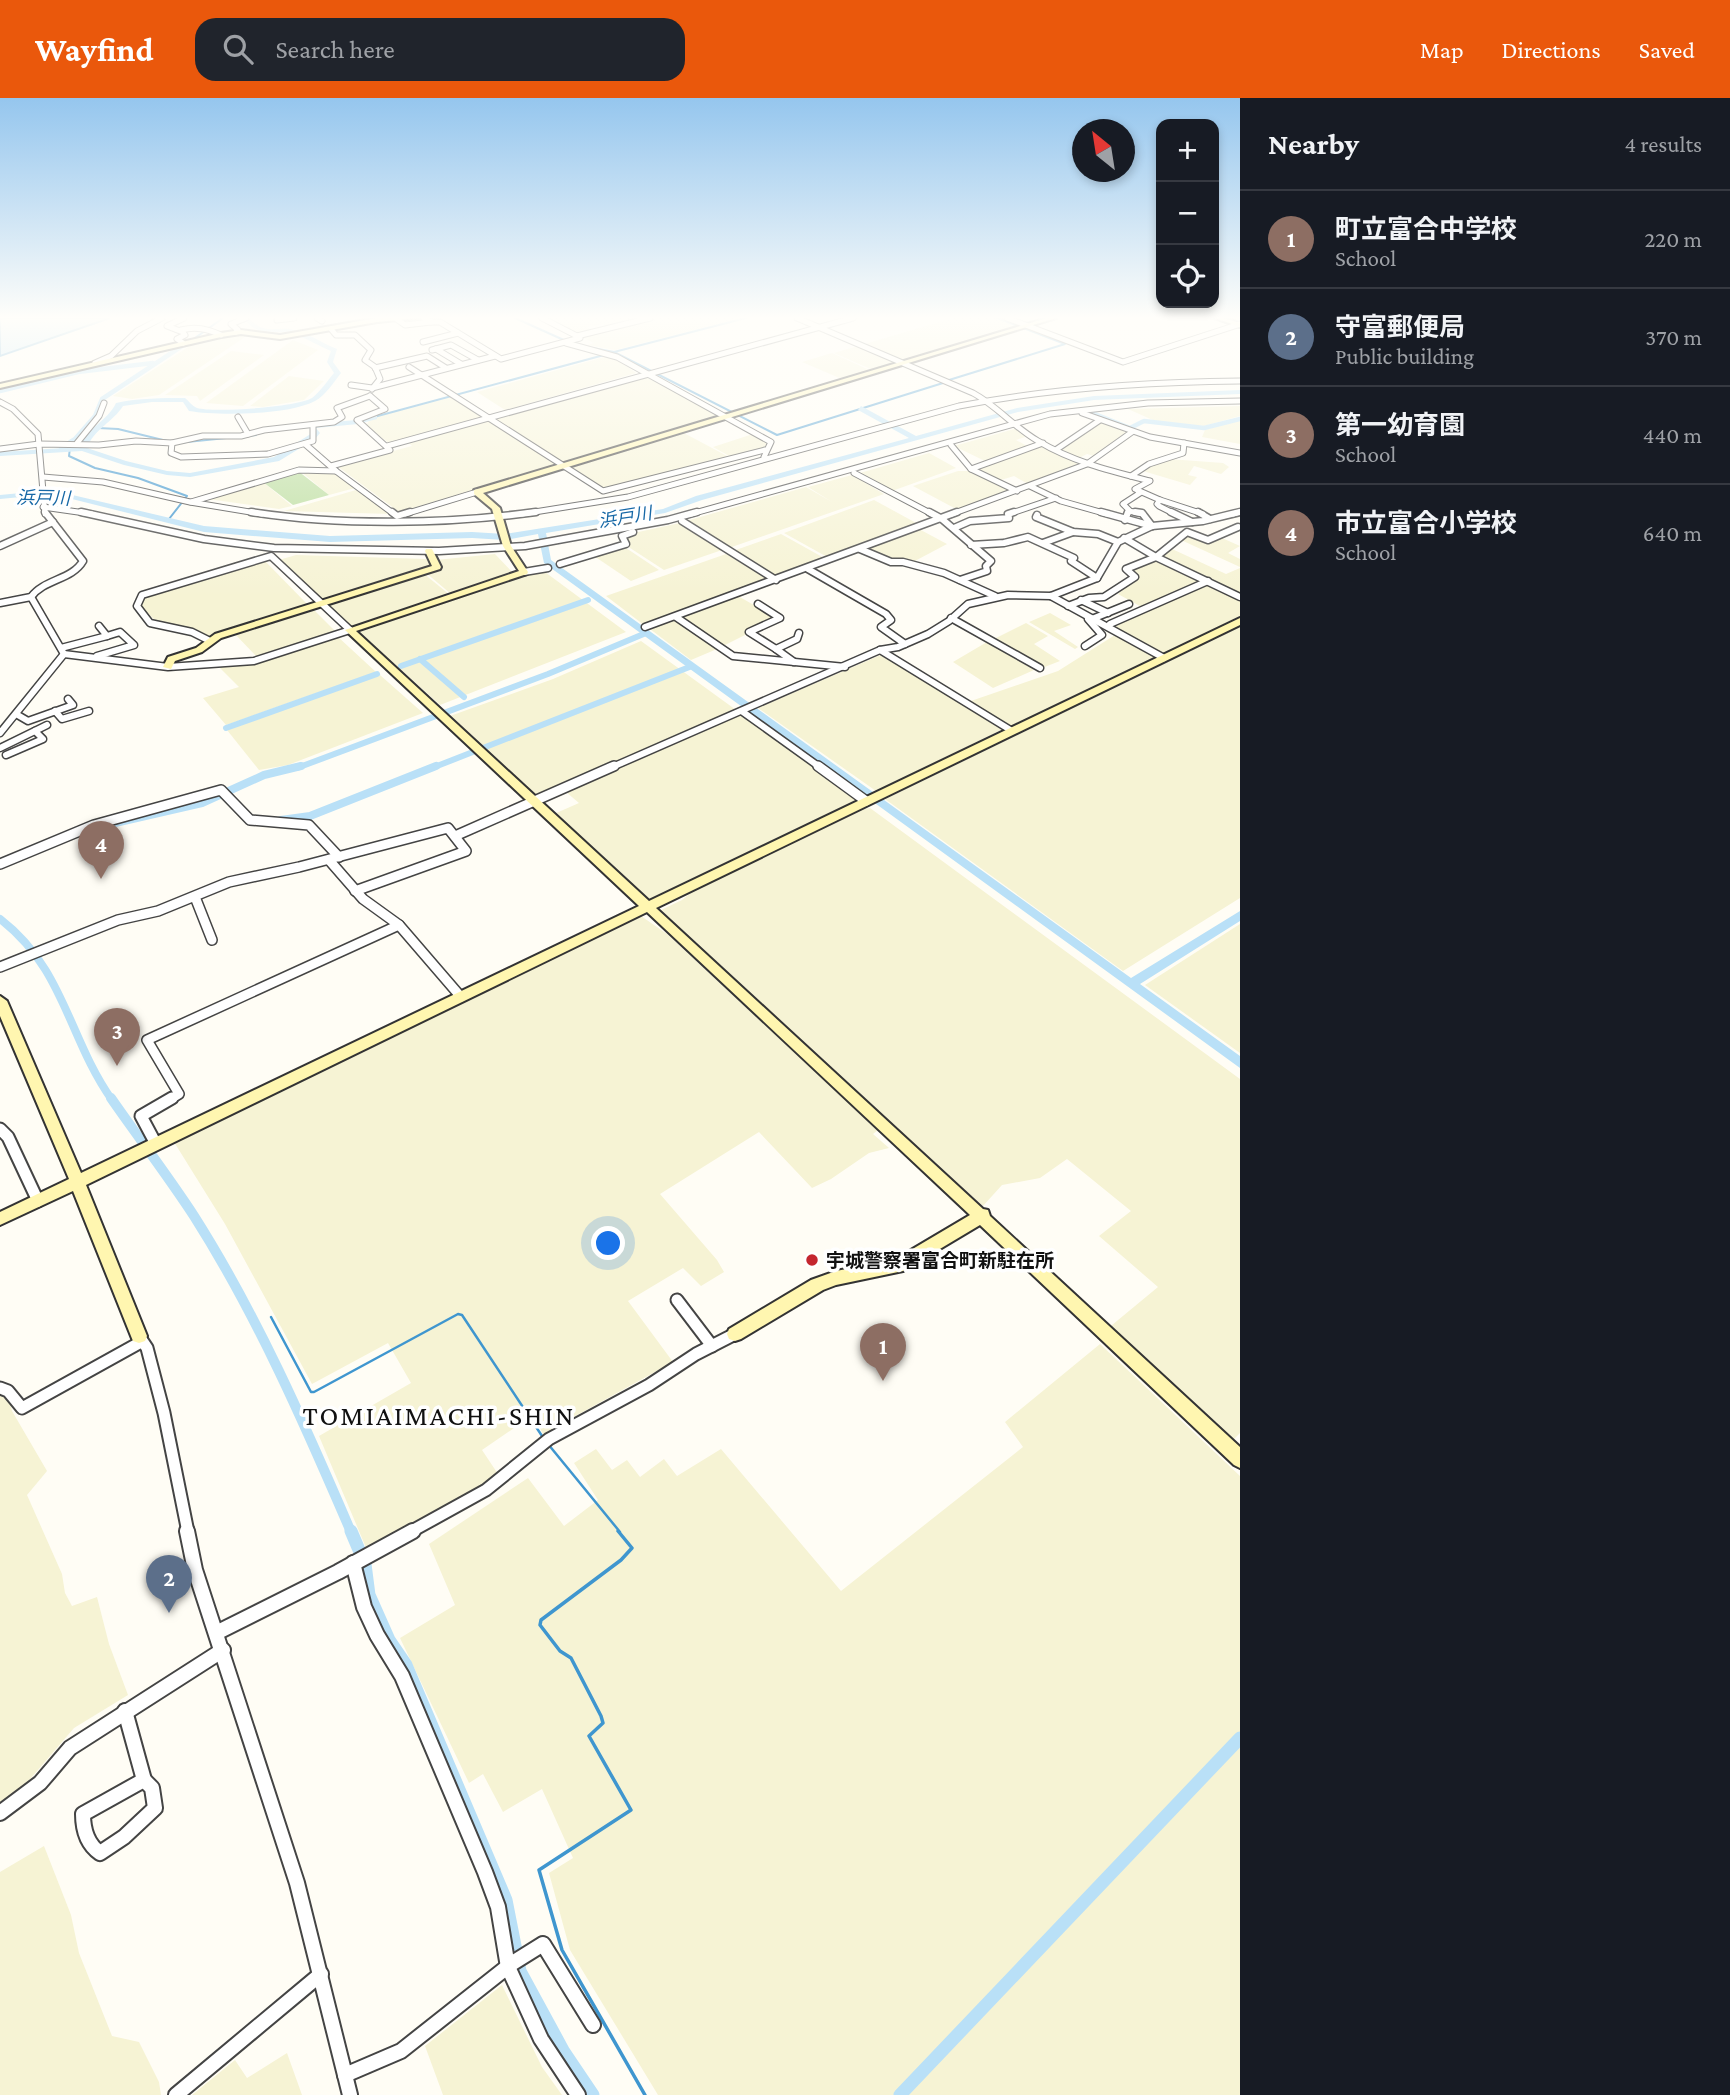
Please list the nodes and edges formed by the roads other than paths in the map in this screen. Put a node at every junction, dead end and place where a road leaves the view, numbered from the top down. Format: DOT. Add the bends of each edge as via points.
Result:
graph roads {
  1 [pos="18,411"];
  2 [pos="101,411"];
  3 [pos="339,411"];
  4 [pos="379,411"];
  5 [pos="478,411"];
  6 [pos="513,411"];
  7 [pos="716,411"];
  8 [pos="742,411"];
  9 [pos="944,411"];
  10 [pos="1000,411"];
  11 [pos="1073,411"];
  12 [pos="1098,411"];
  13 [pos="1082,413"];
  14 [pos="725,416"];
  15 [pos="238,417"];
  16 [pos="489,418"];
  17 [pos="1100,420"];
  18 [pos="313,425"];
  19 [pos="1018,425"];
  20 [pos="1132,432"];
  21 [pos="248,434"];
  22 [pos="77,443"];
  23 [pos="172,443"];
  24 [pos="1043,443"];
  25 [pos="1184,443"];
  26 [pos="39,444"];
  27 [pos="305,444"];
  28 [pos="951,445"];
  29 [pos="387,446"];
  30 [pos="1,449"];
  31 [pos="1057,449"];
  32 [pos="765,450"];
  33 [pos="1240,453"];
  34 [pos="763,460"];
  35 [pos="1087,464"];
  36 [pos="565,466"];
  37 [pos="334,469"];
  38 [pos="971,469"];
  39 [pos="854,473"];
  40 [pos="1131,476"];
  41 [pos="43,478"];
  42 [pos="1030,486"];
  43 [pos="1135,489"];
  44 [pos="1017,491"];
  45 [pos="477,492"];
  46 [pos="1056,498"];
  47 [pos="1160,500"];
  48 [pos="190,502"];
  49 [pos="43,507"];
  50 [pos="1129,511"];
  51 [pos="1240,512"];
  52 [pos="1037,515"];
  53 [pos="497,517"];
  54 [pos="1218,517"];
  55 [pos="942,519"];
  56 [pos="1210,519"];
  57 [pos="1125,520"];
  58 [pos="682,521"];
  59 [pos="53,522"];
  60 [pos="1192,522"];
  61 [pos="1152,526"];
  62 [pos="954,528"];
  63 [pos="1239,528"];
  64 [pos="1073,532"];
  65 [pos="1121,540"];
  66 [pos="1043,543"];
  67 [pos="971,545"];
  68 [pos="0,546"];
  69 [pos="507,546"];
  70 [pos="860,549"];
  71 [pos="429,551"];
  72 [pos="1156,557"];
  73 [pos="560,564"];
  74 [pos="548,568"];
  75 [pos="807,569"];
  76 [pos="524,572"];
  77 [pos="1097,578"];
  78 [pos="776,580"];
  79 [pos="960,580"];
  80 [pos="1208,581"];
  81 [pos="1051,596"];
  82 [pos="31,597"];
  83 [pos="996,597"];
  84 [pos="1240,597"];
  85 [pos="1081,600"];
  86 [pos="0,603"];
  87 [pos="322,604"];
  88 [pos="758,604"];
  89 [pos="1129,604"];
  90 [pos="1068,606"];
  91 [pos="1108,613"];
  92 [pos="1084,614"];
  93 [pos="676,617"];
  94 [pos="951,618"];
  95 [pos="1092,619"];
  96 [pos="1240,621"];
  97 [pos="1110,624"];
  98 [pos="99,626"];
  99 [pos="645,627"];
  100 [pos="350,630"];
  101 [pos="799,634"];
  102 [pos="107,636"];
  103 [pos="210,642"];
  104 [pos="905,643"];
  105 [pos="1085,646"];
  106 [pos="776,649"];
  107 [pos="880,650"];
  108 [pos="63,651"];
  109 [pos="93,658"];
  110 [pos="1164,658"];
  111 [pos="794,662"];
  112 [pos="168,667"];
  113 [pos="845,667"];
  114 [pos="1040,668"];
  115 [pos="68,699"];
  116 [pos="55,711"];
  117 [pos="89,711"];
  118 [pos="745,711"];
  119 [pos="16,714"];
  120 [pos="47,725"];
  121 [pos="35,731"];
  122 [pos="1012,731"];
  123 [pos="0,733"];
  124 [pos="2,751"];
  125 [pos="13,762"];
  126 [pos="871,799"];
  127 [pos="533,800"];
  128 [pos="455,836"];
  129 [pos="339,857"];
  130 [pos="329,860"];
  131 [pos="0,864"];
  132 [pos="355,891"];
  133 [pos="195,897"];
  134 [pos="647,907"];
  135 [pos="399,925"];
  136 [pos="212,940"];
  137 [pos="0,967"];
  138 [pos="461,997"];
  139 [pos="0,1001"];
  140 [pos="0,1129"];
  141 [pos="150,1147"];
  142 [pos="77,1182"];
  143 [pos="38,1201"];
  144 [pos="983,1215"];
  145 [pos="0,1219"];
  146 [pos="677,1300"];
  147 [pos="735,1334"];
  148 [pos="140,1339"];
  149 [pos="712,1346"];
  150 [pos="0,1388"];
  151 [pos="1240,1459"];
  152 [pos="360,1559"];
  153 [pos="218,1632"];
  154 [pos="223,1650"];
  155 [pos="125,1711"];
  156 [pos="144,1780"];
  157 [pos="0,1813"];
  158 [pos="514,1962"];
  159 [pos="321,1974"];
  160 [pos="593,2025"];
  161 [pos="345,2075"];
  162 [pos="176,2095"];
  163 [pos="350,2095"];
  164 [pos="578,2095"];
  1 -- 26 [label="street" via="38,434"];
  2 -- 22 [label="street"];
  3 -- 18 [label="street" via="340,419"];
  4 -- 29 [label="street" via="357,420"];
  5 -- 16 [label="street"];
  6 -- 16 [label="street"];
  7 -- 14 [label="street"];
  8 -- 14 [label="street"];
  9 -- 34 [label="street"];
  10 -- 19 [label="street"];
  11 -- 19 [label="street"];
  12 -- 13 [label="street"];
  13 -- 17 [label="street"];
  13 -- 19 [label="street"];
  14 -- 32 [label="street" via="771,442"];
  14 -- 36 [label="street"];
  15 -- 21 [label="street"];
  16 -- 29 [label="street"];
  16 -- 36 [label="street"];
  17 -- 20 [label="street"];
  17 -- 31 [label="street"];
  18 -- 21 [label="street"];
  18 -- 27 [label="street" via="315,439"];
  19 -- 24 [label="street"];
  19 -- 28 [label="street"];
  19 -- 69 [label="street" via="668,520"];
  20 -- 25 [label="street"];
  20 -- 35 [label="street"];
  21 -- 23 [label="street"];
  22 -- 23 [label="street"];
  22 -- 26 [label="street"];
  23 -- 27 [label="street" via="171,453 189,457 268,454"];
  24 -- 31 [label="street"];
  24 -- 38 [label="street"];
  25 -- 33 [label="street"];
  25 -- 40 [label="street" via="1180,454 1149,464"];
  26 -- 30 [label="street"];
  26 -- 41 [label="street"];
  27 -- 37 [label="street"];
  28 -- 38 [label="street"];
  28 -- 39 [label="street"];
  29 -- 37 [label="street" via="390,450"];
  31 -- 35 [label="street"];
  32 -- 34 [label="street"];
  32 -- 36 [label="street" via="603,491"];
  34 -- 53 [label="street" via="628,497"];
  35 -- 40 [label="street"];
  35 -- 42 [label="street"];
  36 -- 45 [label="street"];
  37 -- 45 [label="street" via="397,516"];
  37 -- 48 [label="street" via="299,470"];
  38 -- 44 [label="street"];
  39 -- 55 [label="street"];
  39 -- 58 [label="street"];
  40 -- 43 [label="street" via="1150,481"];
  41 -- 48 [label="street" via="103,482"];
  41 -- 49 [label="street"];
  42 -- 44 [label="street"];
  42 -- 46 [label="street"];
  43 -- 47 [label="street"];
  43 -- 50 [label="street" via="1140,493 1124,504"];
  44 -- 55 [label="street"];
  45 -- 53 [label="street" via="494,506"];
  46 -- 57 [label="street"];
  46 -- 62 [label="street" via="1008,514 1009,518"];
  47 -- 56 [label="street"];
  47 -- 60 [label="street" via="1159,506"];
  48 -- 53 [label="street" via="282,517 360,521"];
  49 -- 59 [label="street"];
  49 -- 71 [label="street" via="274,548"];
  50 -- 57 [label="street"];
  50 -- 61 [label="street" via="1142,513"];
  51 -- 54 [label="street"];
  52 -- 64 [label="street"];
  53 -- 69 [label="street"];
  54 -- 56 [label="street"];
  54 -- 63 [label="street"];
  55 -- 62 [label="street"];
  55 -- 70 [label="street"];
  56 -- 60 [label="street"];
  57 -- 61 [label="street"];
  58 -- 73 [label="street" via="628,533 622,536 626,544"];
  58 -- 78 [label="street"];
  59 -- 68 [label="street"];
  59 -- 82 [label="street" via="83,564"];
  60 -- 61 [label="street"];
  61 -- 65 [label="street"];
  62 -- 67 [label="street"];
  63 -- 72 [label="street" via="1208,540 1187,532"];
  64 -- 65 [label="street"];
  64 -- 66 [label="street"];
  65 -- 72 [label="street"];
  65 -- 77 [label="street"];
  66 -- 67 [label="street" via="1028,537"];
  66 -- 77 [label="street" via="1074,558 1071,561"];
  67 -- 79 [label="street" via="991,561 986,571"];
  69 -- 71 [label="street"];
  69 -- 76 [label="street"];
  70 -- 75 [label="street"];
  70 -- 79 [label="street"];
  71 -- 87 [label="street" via="437,567"];
  72 -- 80 [label="street"];
  72 -- 85 [label="street" via="1126,569 1135,577 1104,597"];
  74 -- 76 [label="street"];
  75 -- 78 [label="street"];
  75 -- 104 [label="street" via="886,614 891,620 881,627"];
  76 -- 100 [label="street"];
  77 -- 81 [label="street"];
  78 -- 93 [label="street"];
  79 -- 83 [label="street"];
  80 -- 84 [label="street"];
  80 -- 97 [label="street"];
  81 -- 83 [label="street"];
  81 -- 90 [label="street"];
  82 -- 86 [label="street"];
  82 -- 108 [label="street"];
  83 -- 94 [label="street" via="968,604"];
  85 -- 90 [label="street"];
  85 -- 91 [label="street"];
  87 -- 100 [label="street"];
  87 -- 103 [label="street"];
  87 -- 103 [label="street" via="271,556 142,595 137,606 150,623 192,632"];
  88 -- 106 [label="street" via="780,618 749,632"];
  89 -- 91 [label="street"];
  90 -- 92 [label="street"];
  91 -- 95 [label="street"];
  92 -- 95 [label="street"];
  92 -- 105 [label="street" via="1102,635"];
  93 -- 99 [label="street"];
  93 -- 111 [label="street" via="725,653"];
  94 -- 104 [label="street"];
  94 -- 114 [label="street"];
  95 -- 110 [label="street"];
  96 -- 110 [label="street"];
  98 -- 102 [label="street"];
  100 -- 112 [label="street" via="254,661"];
  100 -- 127 [label="street"];
  101 -- 106 [label="street"];
  102 -- 108 [label="street"];
  102 -- 109 [label="street" via="120,632 134,645"];
  103 -- 112 [label="street" via="171,659"];
  104 -- 107 [label="street"];
  106 -- 111 [label="street"];
  107 -- 113 [label="street"];
  107 -- 122 [label="street"];
  108 -- 109 [label="street"];
  108 -- 119 [label="street"];
  109 -- 112 [label="street"];
  110 -- 122 [label="street"];
  111 -- 113 [label="street"];
  113 -- 118 [label="street"];
  115 -- 116 [label="street" via="73,705"];
  116 -- 117 [label="street" via="62,719"];
  116 -- 119 [label="street" via="28,721"];
  118 -- 126 [label="street"];
  118 -- 127 [label="street"];
  119 -- 123 [label="street"];
  120 -- 121 [label="street"];
  121 -- 124 [label="street"];
  121 -- 124 [label="street" via="45,739"];
  122 -- 126 [label="street"];
  124 -- 125 [label="street"];
  126 -- 134 [label="street"];
  127 -- 128 [label="street"];
  127 -- 134 [label="street"];
  128 -- 129 [label="street" via="448,828"];
  128 -- 132 [label="street" via="466,851"];
  129 -- 130 [label="street"];
  129 -- 131 [label="street" via="309,825 250,820 225,793 56,837"];
  130 -- 132 [label="street"];
  130 -- 133 [label="street" via="229,882"];
  132 -- 135 [label="street"];
  133 -- 136 [label="street"];
  133 -- 137 [label="street" via="118,920"];
  134 -- 138 [label="street"];
  134 -- 144 [label="street"];
  135 -- 138 [label="street"];
  135 -- 141 [label="street" via="147,1040 179,1094 141,1116"];
  138 -- 141 [label="street"];
  139 -- 142 [label="street"];
  140 -- 143 [label="street"];
  141 -- 142 [label="street"];
  142 -- 143 [label="street"];
  142 -- 148 [label="street"];
  143 -- 145 [label="street"];
  144 -- 147 [label="street" via="897,1266 817,1285"];
  144 -- 151 [label="street"];
  146 -- 149 [label="street"];
  147 -- 149 [label="street"];
  148 -- 150 [label="street" via="22,1408"];
  148 -- 153 [label="street" via="147,1348 164,1413 195,1570"];
  149 -- 152 [label="street" via="550,1438 486,1490"];
  152 -- 153 [label="street"];
  152 -- 158 [label="street" via="364,1607 402,1676 485,1872"];
  153 -- 154 [label="street"];
  154 -- 155 [label="street"];
  154 -- 159 [label="street"];
  155 -- 156 [label="street"];
  155 -- 157 [label="street" via="70,1748 40,1783"];
  156 -- 156 [label="street" via="152,1788 154,1810 114,1846 95,1851 85,1832 83,1814"];
  158 -- 160 [label="street" via="543,1944"];
  158 -- 161 [label="street" via="401,2051"];
  158 -- 164 [label="street" via="541,2039"];
  159 -- 161 [label="street"];
  159 -- 162 [label="street"];
  161 -- 163 [label="street"];
}
